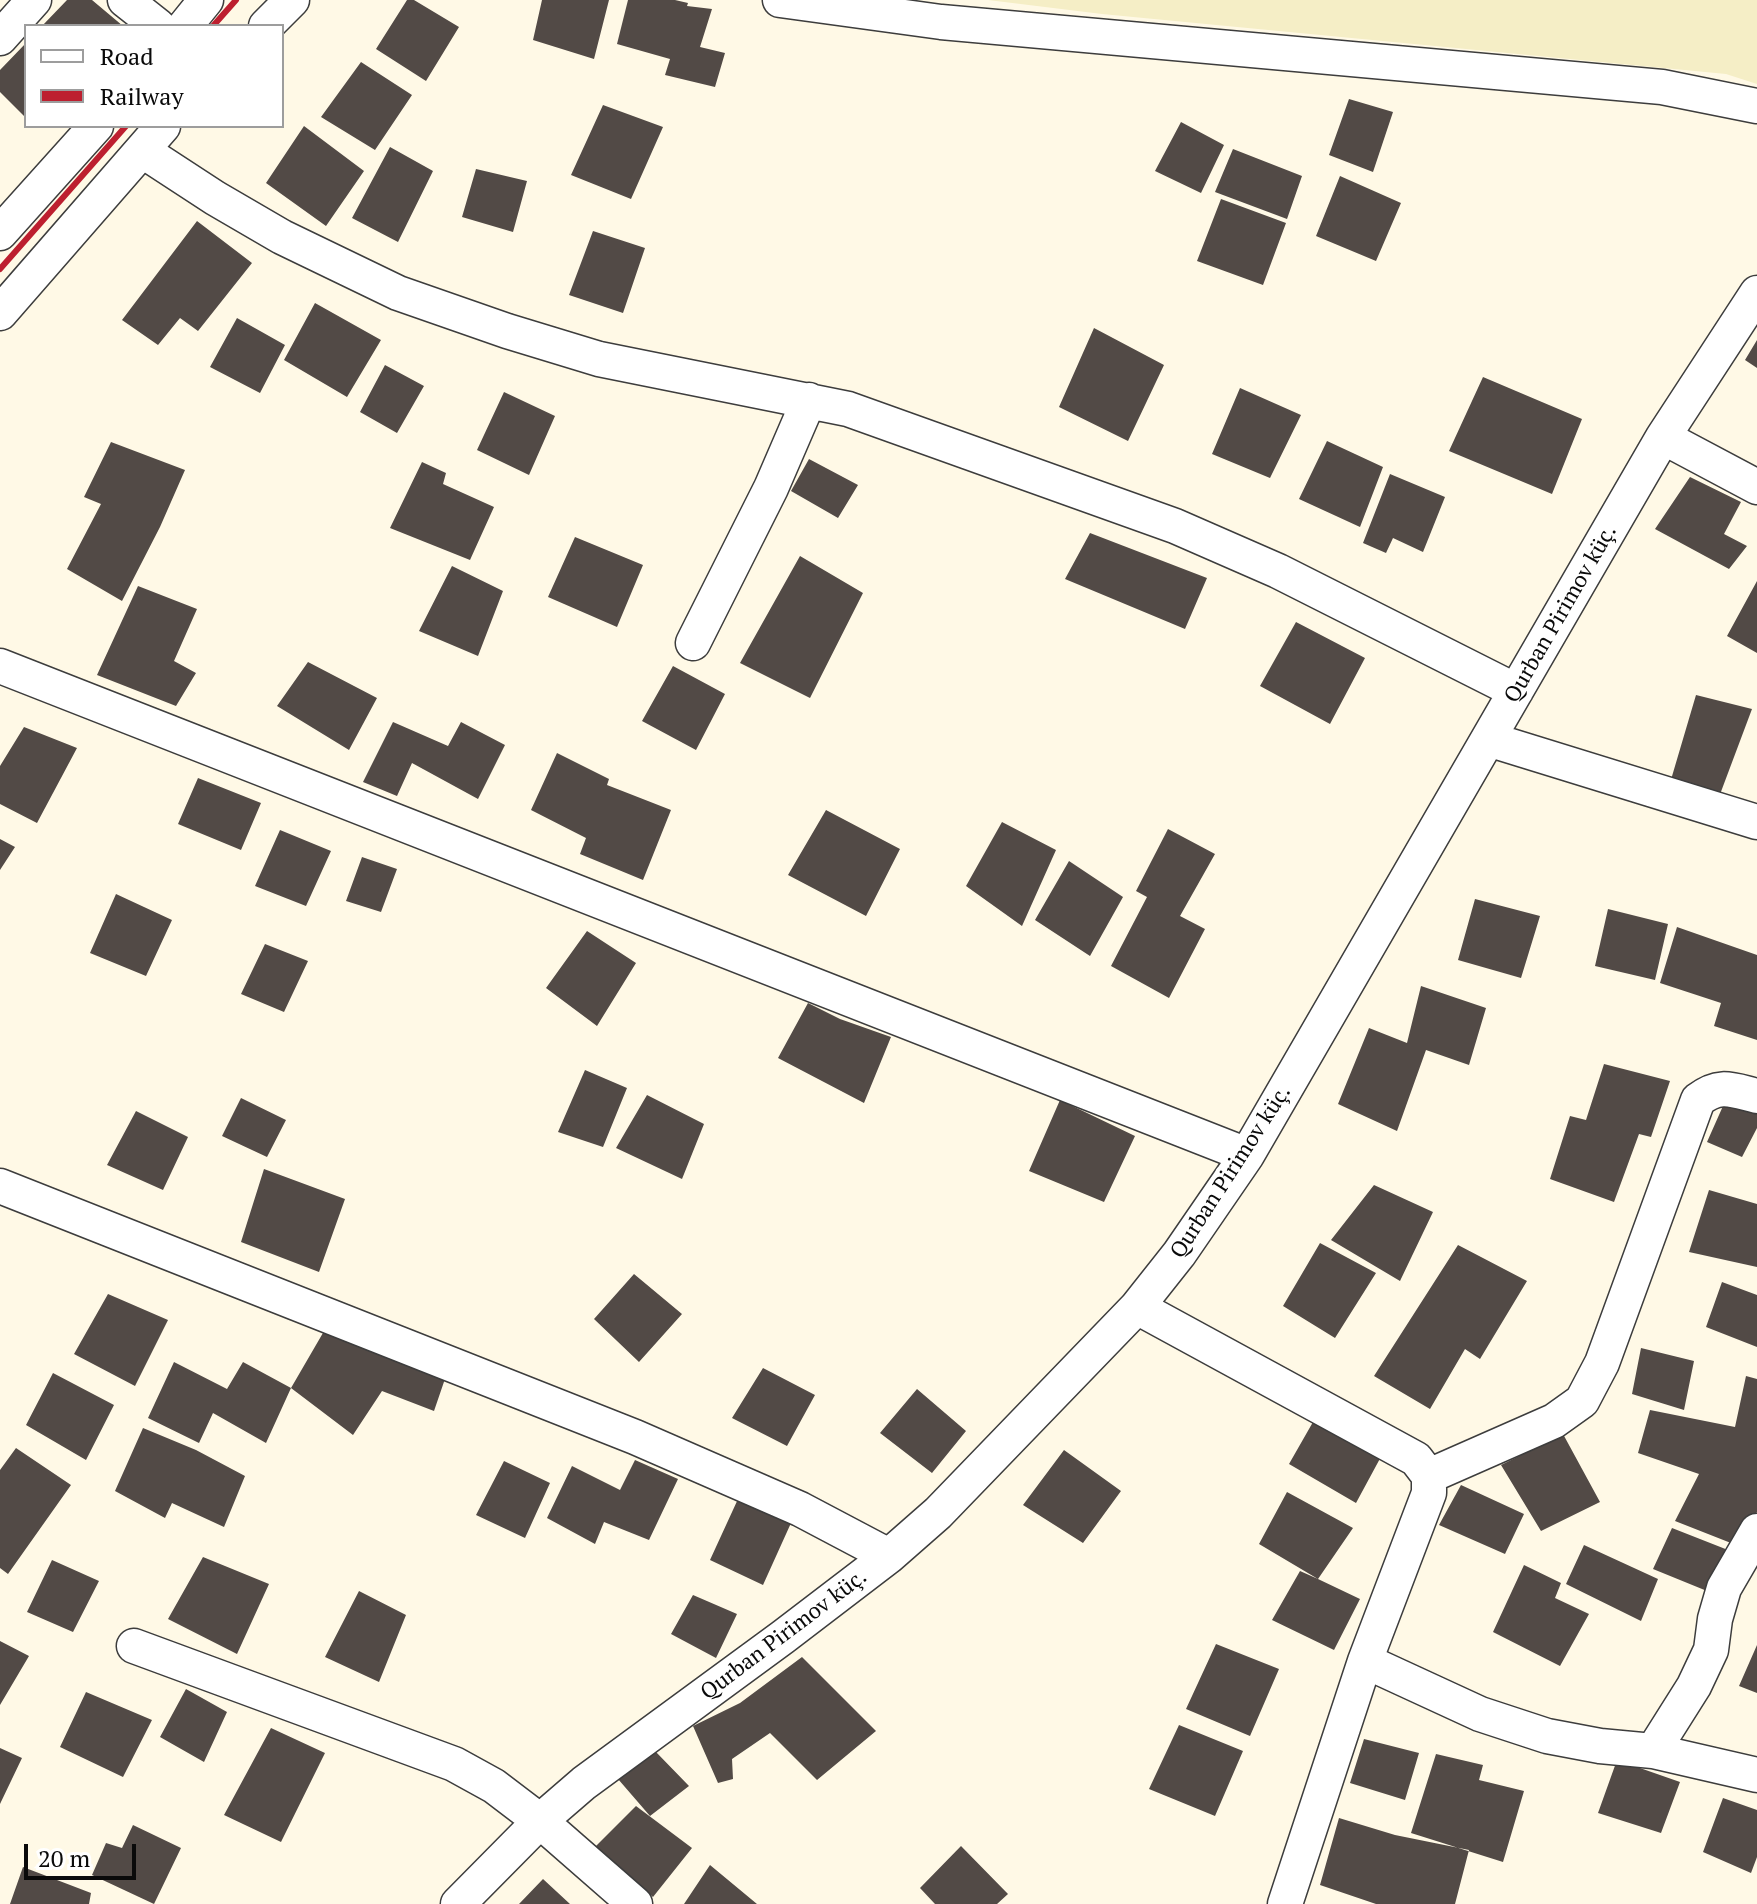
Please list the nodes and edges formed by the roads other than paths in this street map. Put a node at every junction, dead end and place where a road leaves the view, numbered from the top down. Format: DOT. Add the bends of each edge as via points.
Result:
graph roads {
  1 [pos="34,0"];
  2 [pos="125,0"];
  3 [pos="206,0"];
  4 [pos="292,0"];
  5 [pos="780,0"];
  6 [pos="155,24"];
  7 [pos="187,24"];
  8 [pos="268,24"];
  9 [pos="0,38"];
  10 [pos="1757,106"];
  11 [pos="94,128"];
  12 [pos="153,138"];
  13 [pos="0,233"];
  14 [pos="1757,293"];
  15 [pos="0,313"];
  16 [pos="809,400"];
  17 [pos="1663,437"];
  18 [pos="1757,487"];
  19 [pos="693,643"];
  20 [pos="0,666"];
  21 [pos="1516,691"];
  22 [pos="1488,739"];
  23 [pos="1757,822"];
  24 [pos="1757,1096"];
  25 [pos="1247,1155"];
  26 [pos="0,1186"];
  27 [pos="1137,1307"];
  28 [pos="1429,1476"];
  29 [pos="1757,1531"];
  30 [pos="889,1556"];
  31 [pos="134,1646"];
  32 [pos="1365,1661"];
  33 [pos="1653,1751"];
  34 [pos="1757,1775"];
  35 [pos="540,1821"];
  36 [pos="458,1904"];
  37 [pos="635,1904"];
  38 [pos="1285,1904"];
  1 -- 9 [label="street"];
  2 -- 6 [label="street"];
  3 -- 7 [label="street"];
  4 -- 8 [label="street"];
  5 -- 10 [label="street" via="956,23 1662,87"];
  11 -- 13 [label="street"];
  12 -- 15 [label="street"];
  12 -- 16 [label="street" via="215,198 398,293 599,359"];
  14 -- 17 [label="street, Qurban Pirimov küç."];
  16 -- 19 [label="street"];
  16 -- 21 [label="street" via="848,409 1175,526 1278,571"];
  17 -- 18 [label="street"];
  17 -- 21 [label="street, Qurban Pirimov küç."];
  20 -- 25 [label="street"];
  21 -- 22 [label="street, Qurban Pirimov küç."];
  22 -- 23 [label="street"];
  22 -- 25 [label="street, Qurban Pirimov küç."];
  24 -- 28 [label="street" via="1725,1088 1698,1100 1602,1363 1582,1401 1554,1421"];
  25 -- 27 [label="street, Qurban Pirimov küç."];
  26 -- 30 [label="street" via="635,1437 800,1509"];
  27 -- 28 [label="street" via="1416,1459"];
  27 -- 30 [label="street, Qurban Pirimov küç." via="938,1513"];
  28 -- 32 [label="street" via="1429,1493"];
  29 -- 33 [label="street" via="1724,1588 1711,1650 1694,1686"];
  30 -- 35 [label="street, Qurban Pirimov küç."];
  31 -- 35 [label="street" via="454,1764"];
  32 -- 33 [label="street" via="1480,1714 1547,1736"];
  32 -- 38 [label="street"];
  33 -- 34 [label="street"];
  35 -- 36 [label="street, Qurban Pirimov küç."];
  35 -- 37 [label="street"];
}
